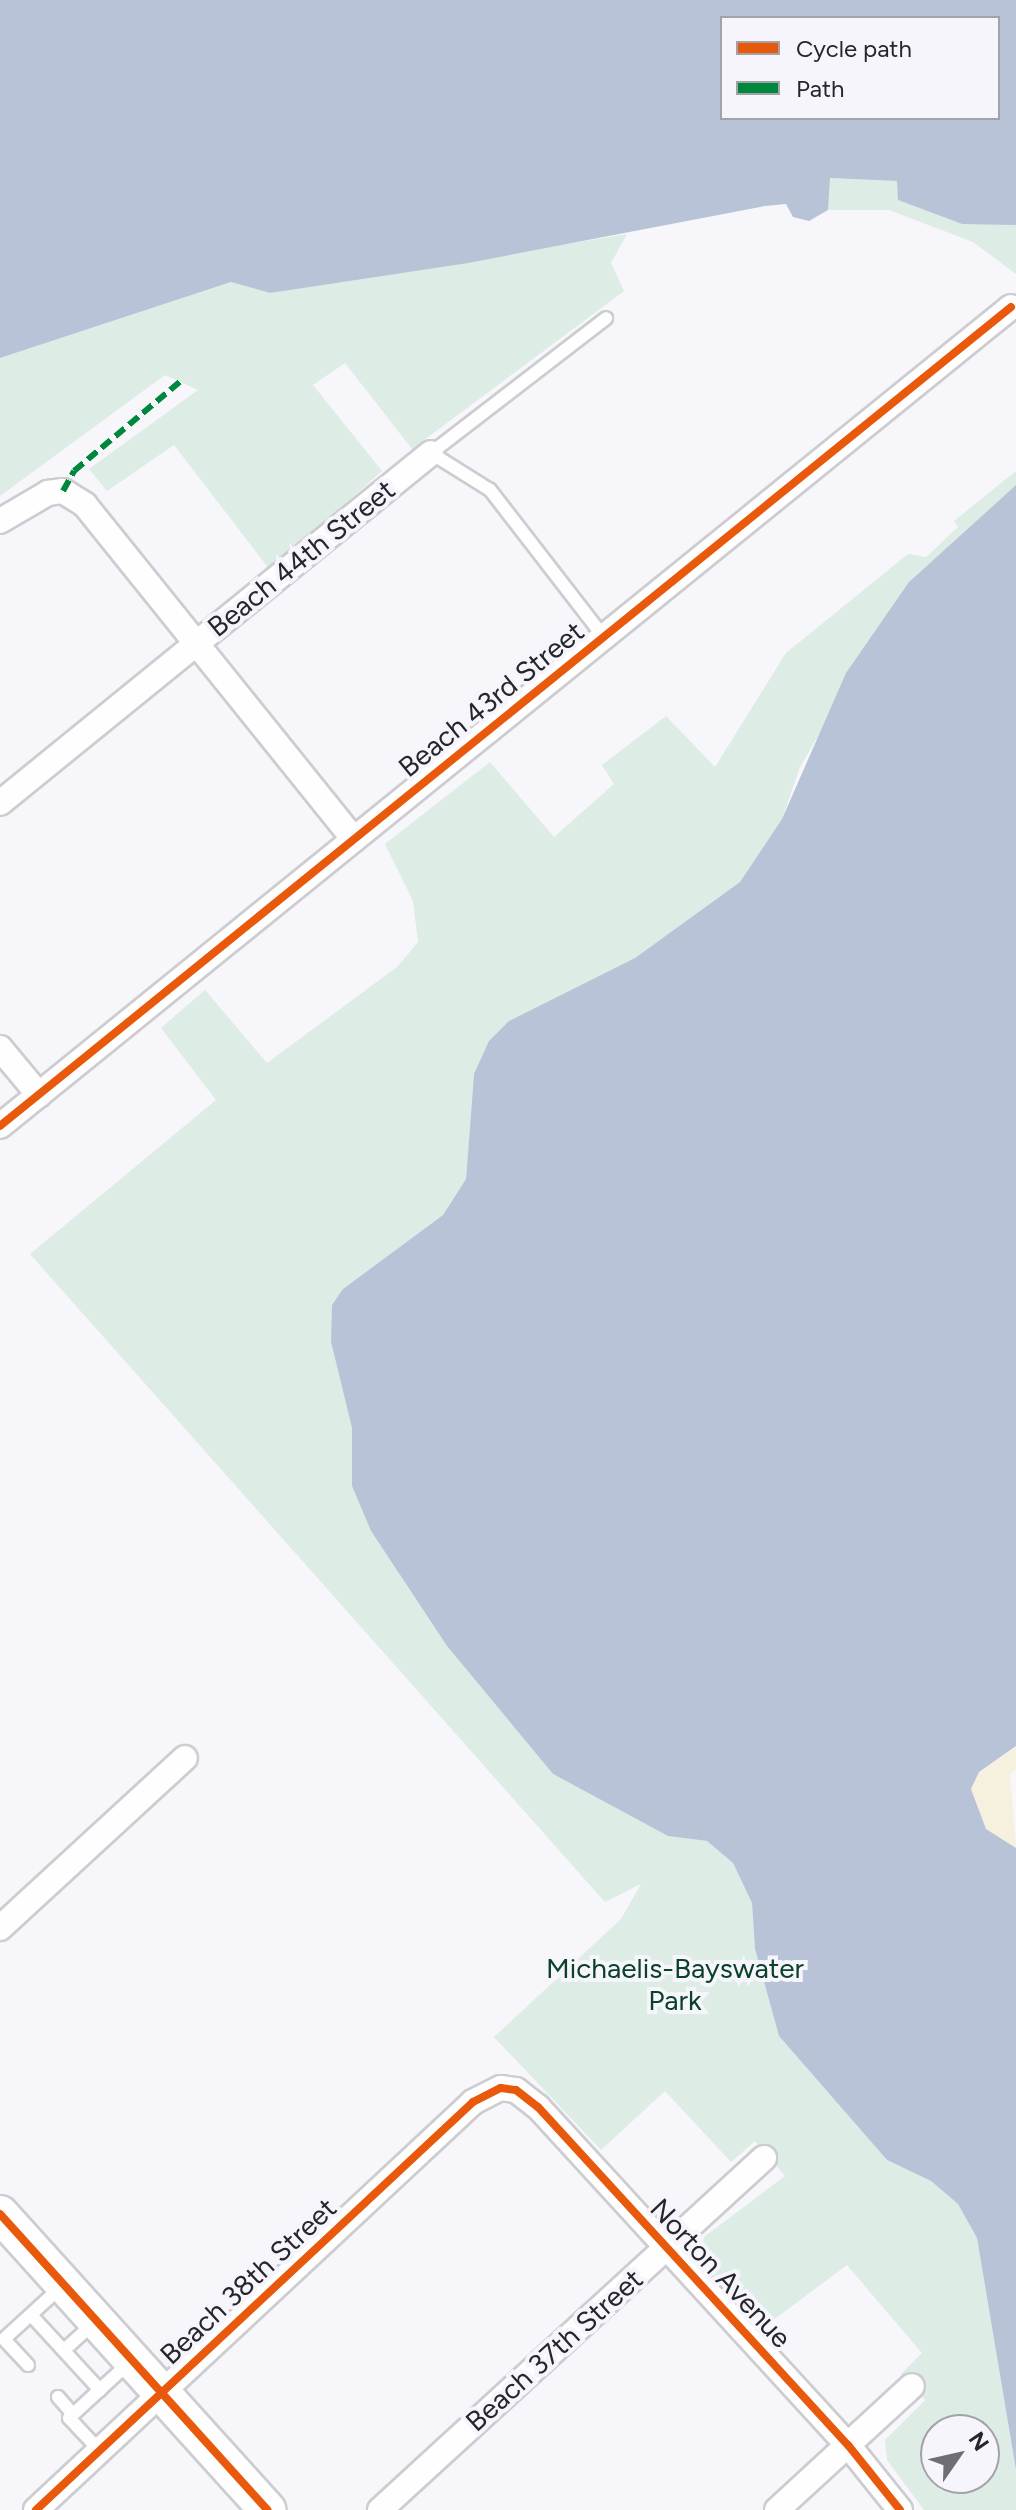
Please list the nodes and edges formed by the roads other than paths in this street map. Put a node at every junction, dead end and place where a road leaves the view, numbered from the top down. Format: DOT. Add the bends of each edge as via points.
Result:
graph roads {
  1 [pos="1011,307"];
  2 [pos="606,318"];
  3 [pos="431,453"];
  4 [pos="0,521"];
  5 [pos="603,636"];
  6 [pos="197,642"];
  7 [pos="0,803"];
  8 [pos="354,839"];
  9 [pos="0,1048"];
  10 [pos="39,1095"];
  11 [pos="0,1126"];
  12 [pos="185,1758"];
  13 [pos="0,1928"];
  14 [pos="495,2089"];
  15 [pos="764,2158"];
  16 [pos="3,2223"];
  17 [pos="667,2247"];
  18 [pos="64,2284"];
  19 [pos="31,2315"];
  20 [pos="97,2320"];
  21 [pos="64,2350"];
  22 [pos="133,2360"];
  23 [pos="28,2365"];
  24 [pos="912,2386"];
  25 [pos="100,2390"];
  26 [pos="162,2392"];
  27 [pos="58,2397"];
  28 [pos="73,2414"];
  29 [pos="848,2445"];
  30 [pos="100,2451"];
  31 [pos="36,2510"];
  32 [pos="267,2510"];
  33 [pos="380,2510"];
  34 [pos="777,2510"];
  35 [pos="900,2510"];
  1 -- 5 [label="street, Beach 43rd Street"];
  2 -- 3 [label="lane, Beach 44th Street"];
  3 -- 5 [label="lane" via="490,490"];
  3 -- 6 [label="street, Beach 44th Street"];
  4 -- 6 [label="street" via="30,499 63,491 92,512"];
  5 -- 8 [label="street, Beach 43rd Street"];
  6 -- 7 [label="street, Beach 44th Street"];
  6 -- 8 [label="street"];
  8 -- 10 [label="street, Beach 43rd Street"];
  9 -- 10 [label="street"];
  10 -- 11 [label="street, Beach 43rd Street"];
  12 -- 13 [label="street"];
  14 -- 17 [label="street, Norton Avenue" via="516,2090 531,2100"];
  14 -- 26 [label="street, Beach 38th Street" via="473,2102"];
  15 -- 17 [label="street, Beach 37th Street"];
  16 -- 18 [label="main road"];
  17 -- 29 [label="street, Norton Avenue"];
  17 -- 33 [label="street, Beach 37th Street"];
  18 -- 19 [label="lane"];
  18 -- 20 [label="main road"];
  19 -- 21 [label="lane"];
  19 -- 23 [label="lane" via="4,2339"];
  20 -- 21 [label="lane"];
  20 -- 22 [label="main road"];
  21 -- 25 [label="lane"];
  22 -- 25 [label="lane"];
  22 -- 26 [label="main road"];
  24 -- 29 [label="street"];
  25 -- 28 [label="lane"];
  26 -- 30 [label="street, Beach 38th Street"];
  26 -- 32 [label="main road"];
  27 -- 28 [label="lane"];
  28 -- 30 [label="lane" via="69,2418"];
  29 -- 34 [label="street"];
  29 -- 35 [label="street, Norton Avenue"];
  30 -- 31 [label="street, Beach 38th Street"];
}
